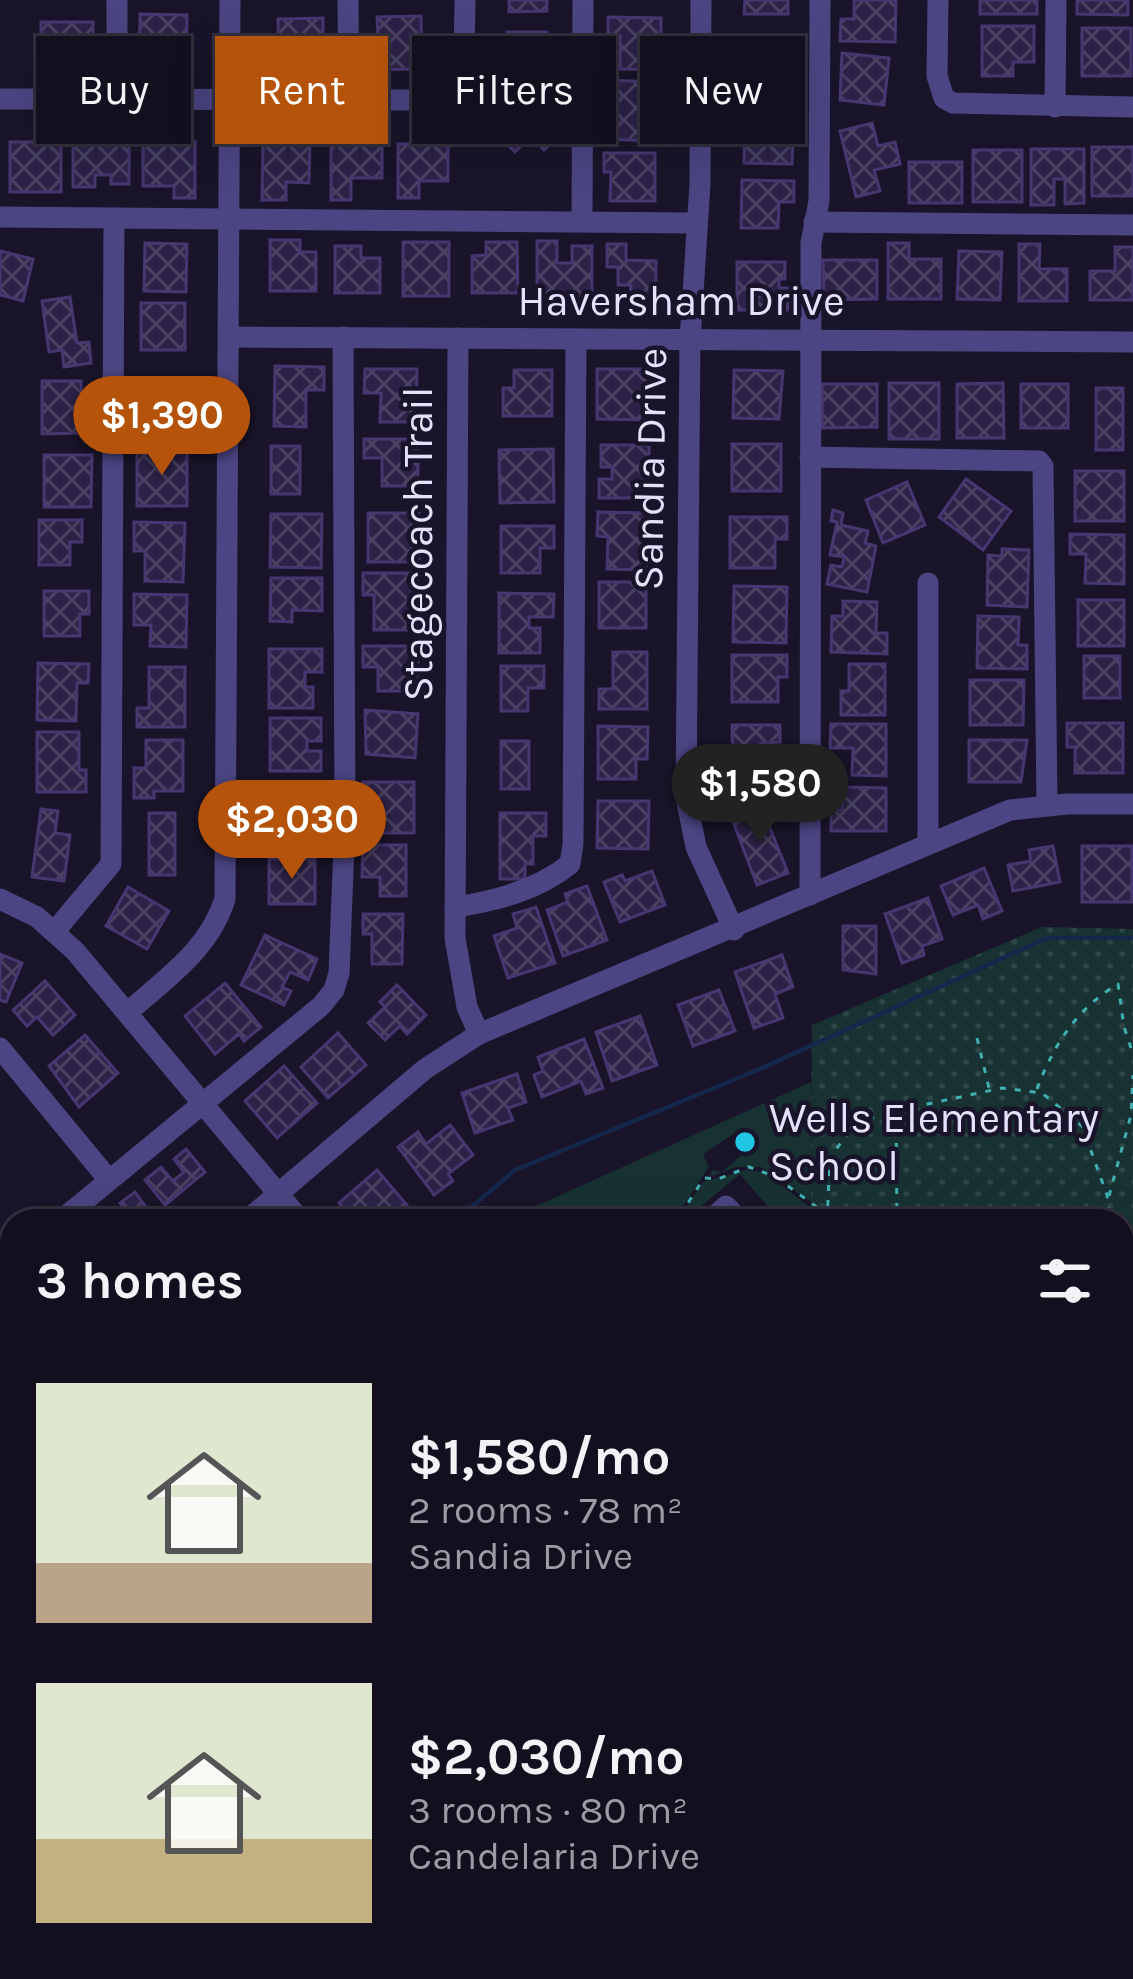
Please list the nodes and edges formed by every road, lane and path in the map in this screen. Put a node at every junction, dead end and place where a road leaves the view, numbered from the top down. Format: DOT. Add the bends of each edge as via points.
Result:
graph roads {
  1 [pos="117,0"];
  2 [pos="230,0"];
  3 [pos="349,0"];
  4 [pos="465,0"];
  5 [pos="584,0"];
  6 [pos="701,0"];
  7 [pos="820,0"];
  8 [pos="938,0"];
  9 [pos="1056,0"];
  10 [pos="117,36"];
  11 [pos="230,36"];
  12 [pos="349,36"];
  13 [pos="0,99"];
  14 [pos="36,99"];
  15 [pos="388,99"];
  16 [pos="1055,107"];
  17 [pos="1133,107"];
  18 [pos="229,144"];
  19 [pos="0,217"];
  20 [pos="114,218"];
  21 [pos="229,218"];
  22 [pos="581,220"];
  23 [pos="814,222"];
  24 [pos="695,223"];
  25 [pos="1133,225"];
  26 [pos="229,337"];
  27 [pos="343,338"];
  28 [pos="458,338"];
  29 [pos="576,339"];
  30 [pos="690,340"];
  31 [pos="810,340"];
  32 [pos="1133,342"];
  33 [pos="810,457"];
  34 [pos="928,583"];
  35 [pos="1133,804"];
  36 [pos="1047,805"];
  37 [pos="928,842"];
  38 [pos="810,896"];
  39 [pos="0,899"];
  40 [pos="455,907"];
  41 [pos="734,930"];
  42 [pos="56,931"];
  43 [pos="127,1013"];
  44 [pos="479,1034"];
  45 [pos="977,1038"];
  46 [pos="0,1048"];
  47 [pos="1133,1054"];
  48 [pos="1133,1075"];
  49 [pos="989,1090"];
  50 [pos="1036,1091"];
  51 [pos="203,1102"];
  52 [pos="896,1111"];
  53 [pos="109,1180"];
  54 [pos="279,1193"];
  55 [pos="1108,1204"];
  56 [pos="74,1209"];
  57 [pos="260,1209"];
  58 [pos="292,1209"];
  59 [pos="682,1209"];
  60 [pos="816,1209"];
  61 [pos="827,1209"];
  62 [pos="897,1209"];
  63 [pos="1108,1209"];
  1 -- 10 [label="street"];
  2 -- 11 [label="street"];
  3 -- 12 [label="street"];
  4 -- 15 [label="street" via="455,88 446,97"];
  5 -- 22 [label="street"];
  6 -- 24 [label="street, Sandia Drive"];
  7 -- 23 [label="street"];
  8 -- 16 [label="street" via="944,98 965,106"];
  9 -- 16 [label="street"];
  13 -- 14 [label="street"];
  16 -- 17 [label="street"];
  18 -- 21 [label="street"];
  19 -- 20 [label="street"];
  20 -- 21 [label="street"];
  20 -- 42 [label="street" via="111,864"];
  21 -- 22 [label="street"];
  21 -- 26 [label="street"];
  22 -- 24 [label="street"];
  23 -- 25 [label="street"];
  23 -- 31 [label="street"];
  24 -- 30 [label="street, Sandia Drive"];
  26 -- 27 [label="street, Haversham Drive"];
  26 -- 43 [label="street" via="225,899 202,947"];
  27 -- 28 [label="street, Haversham Drive"];
  27 -- 51 [label="street" via="339,974 321,1006"];
  28 -- 29 [label="street, Haversham Drive"];
  28 -- 40 [label="street, Stagecoach Trail"];
  29 -- 30 [label="street, Haversham Drive"];
  29 -- 40 [label="street" via="570,864 512,894"];
  30 -- 31 [label="street, Haversham Drive"];
  30 -- 41 [label="street, Sandia Drive" via="686,797 696,848"];
  31 -- 32 [label="street, Haversham Drive"];
  31 -- 33 [label="street"];
  33 -- 36 [label="street" via="1043,466"];
  33 -- 38 [label="street"];
  34 -- 37 [label="street"];
  35 -- 36 [label="street"];
  36 -- 37 [label="street" via="1010,810"];
  37 -- 38 [label="street"];
  38 -- 41 [label="street"];
  39 -- 42 [label="street"];
  40 -- 44 [label="street, Stagecoach Trail" via="459,974"];
  41 -- 44 [label="street"];
  42 -- 43 [label="street"];
  43 -- 51 [label="street"];
  44 -- 54 [label="street" via="424,1069"];
  45 -- 49 [label="path"];
  46 -- 53 [label="street"];
  47 -- 50 [label="path" via="1118,984 1066,1031"];
  48 -- 55 [label="path"];
  49 -- 50 [label="path"];
  49 -- 52 [label="path"];
  50 -- 55 [label="path" via="1086,1132"];
  51 -- 53 [label="street"];
  51 -- 54 [label="street"];
  52 -- 61 [label="path" via="856,1124 835,1148"];
  52 -- 62 [label="path"];
  53 -- 56 [label="street"];
  54 -- 57 [label="street"];
  54 -- 58 [label="street"];
  55 -- 63 [label="path"];
  59 -- 60 [label="path" via="704,1178 749,1167"];
}
